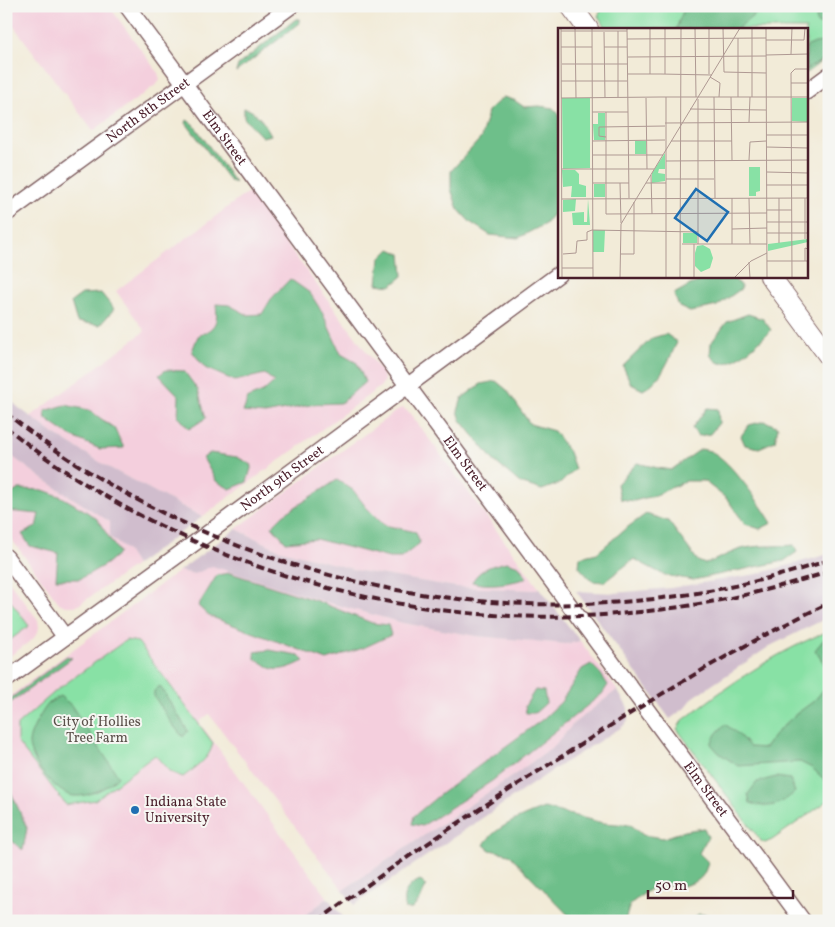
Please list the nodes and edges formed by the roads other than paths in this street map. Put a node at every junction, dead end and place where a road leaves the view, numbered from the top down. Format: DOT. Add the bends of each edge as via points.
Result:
graph roads {
  1 [pos="127,6"];
  2 [pos="291,6"];
  3 [pos="571,6"];
  4 [pos="587,28"];
  5 [pos="829,75"];
  6 [pos="184,84"];
  7 [pos="808,91"];
  8 [pos="6,214"];
  9 [pos="558,275"];
  10 [pos="771,278"];
  11 [pos="829,356"];
  12 [pos="407,386"];
  13 [pos="6,557"];
  14 [pos="65,637"];
  15 [pos="6,680"];
  16 [pos="803,921"];
  1 -- 6 [label="street, Elm Street"];
  2 -- 6 [label="street, North 8th Street"];
  3 -- 4 [label="street"];
  5 -- 7 [label="street"];
  6 -- 8 [label="street, North 8th Street"];
  6 -- 12 [label="street, Elm Street"];
  9 -- 12 [label="street, North 9th Street"];
  10 -- 11 [label="street"];
  12 -- 14 [label="street, North 9th Street"];
  12 -- 16 [label="street, Elm Street"];
  13 -- 14 [label="street"];
  14 -- 15 [label="street, North 9th Street"];
}
